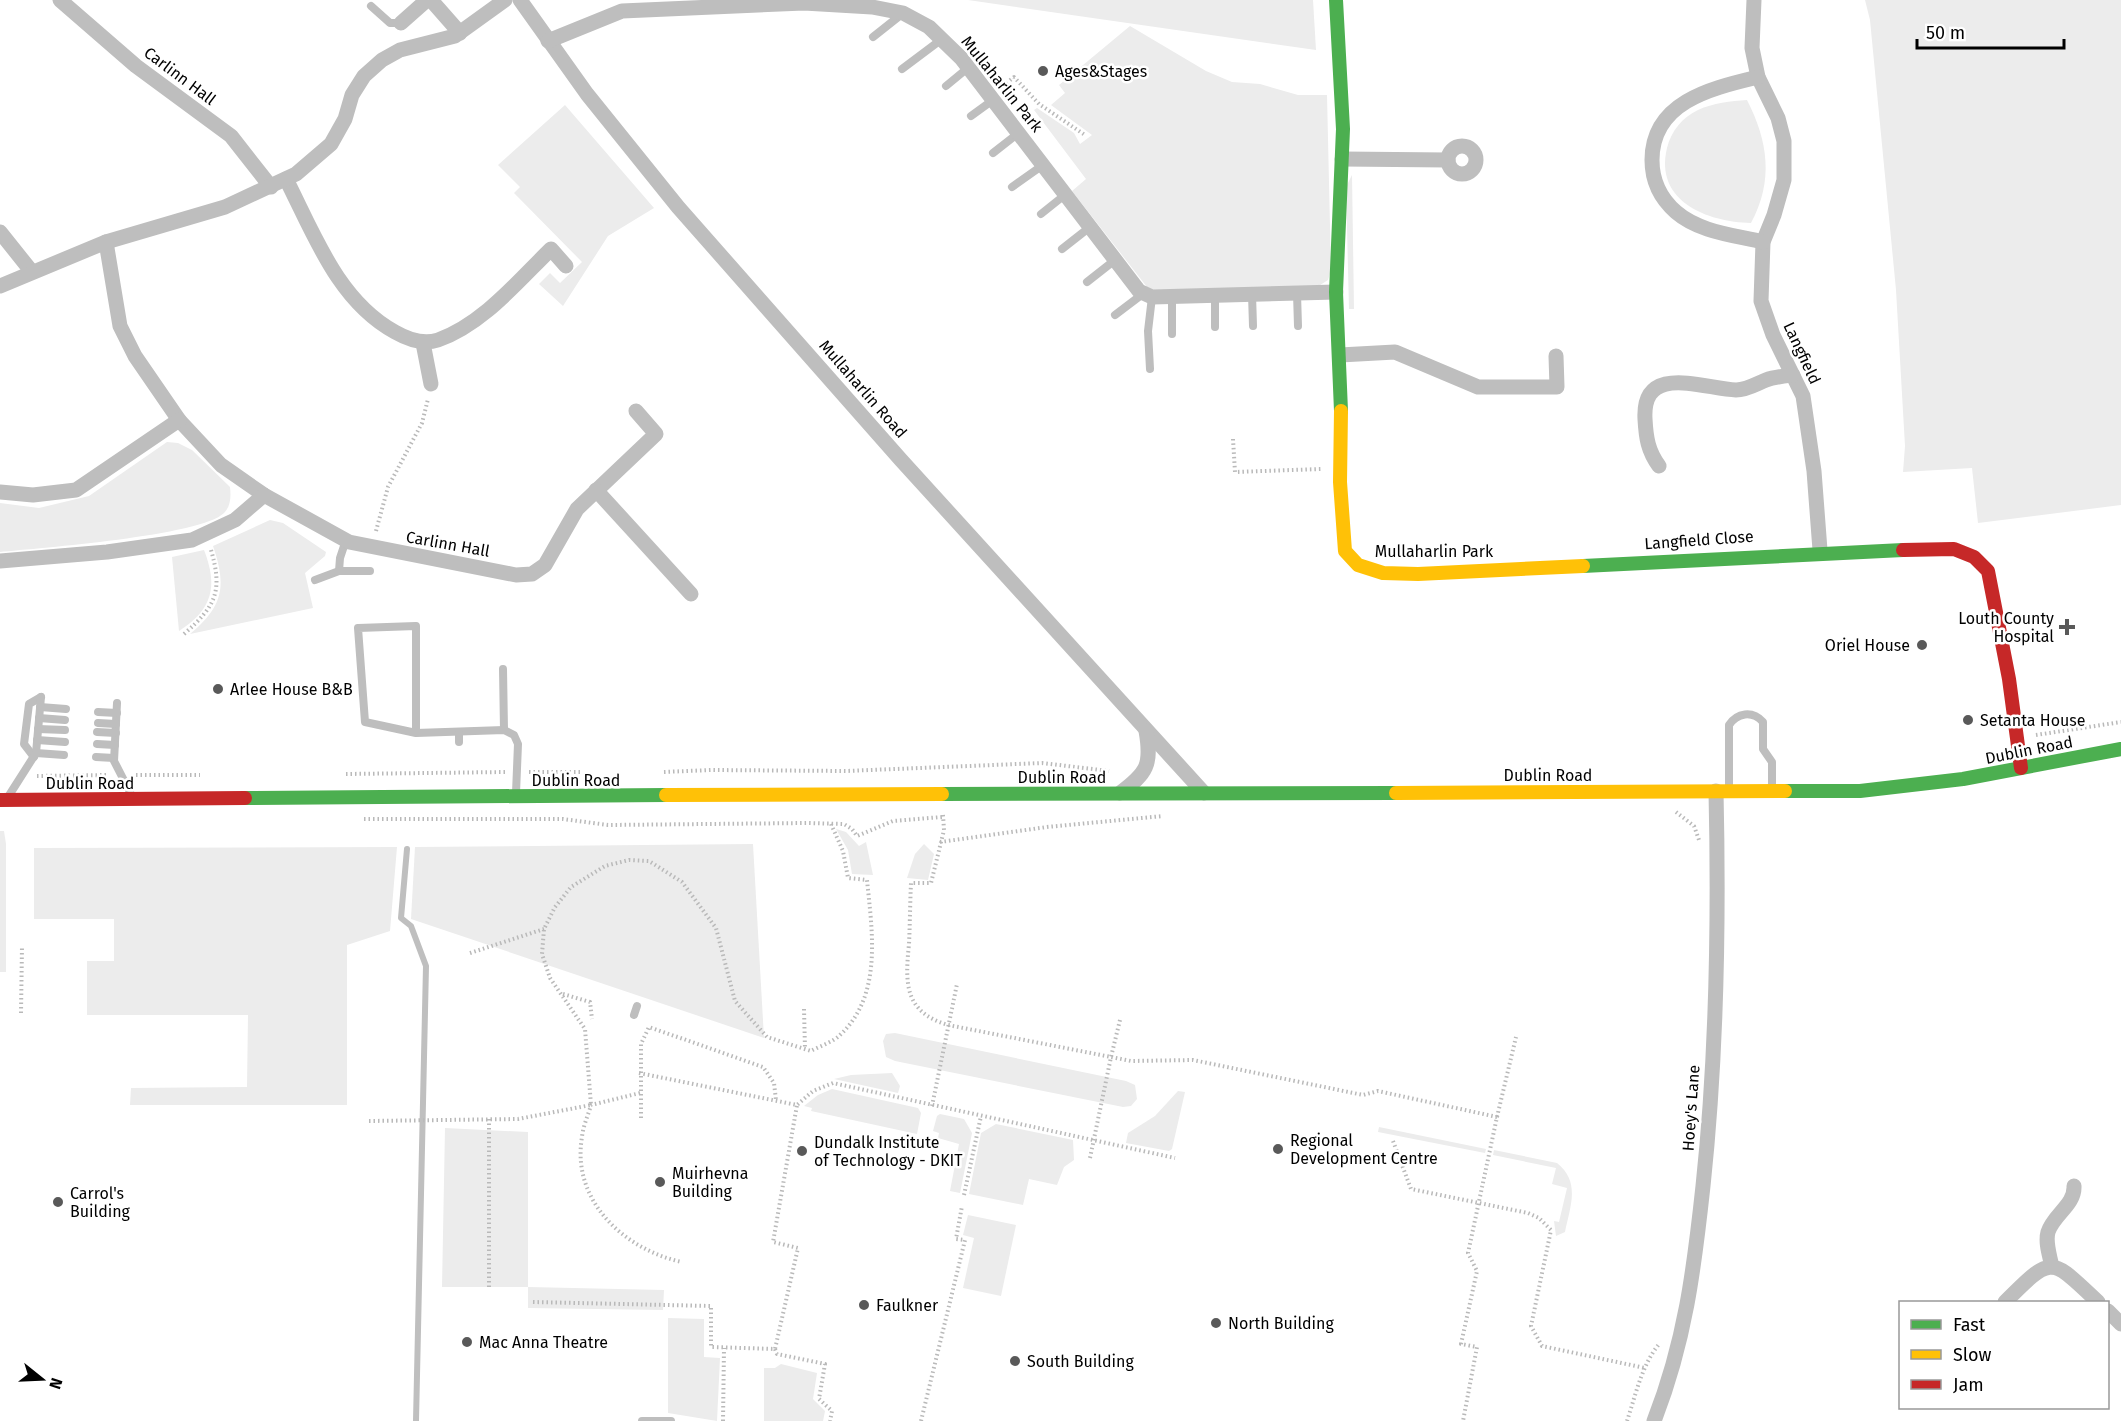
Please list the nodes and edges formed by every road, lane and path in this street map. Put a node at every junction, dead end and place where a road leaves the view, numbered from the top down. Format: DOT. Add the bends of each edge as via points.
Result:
graph roads {
  1 [pos="60,0"];
  2 [pos="429,0"];
  3 [pos="505,0"];
  4 [pos="520,0"];
  5 [pos="1336,0"];
  6 [pos="1754,0"];
  7 [pos="371,6"];
  8 [pos="903,13"];
  9 [pos="401,23"];
  10 [pos="460,33"];
  11 [pos="873,37"];
  12 [pos="942,39"];
  13 [pos="548,41"];
  14 [pos="969,67"];
  15 [pos="902,69"];
  16 [pos="1758,77"];
  17 [pos="946,86"];
  18 [pos="992,97"];
  19 [pos="971,116"];
  20 [pos="1022,131"];
  21 [pos="1085,135"];
  22 [pos="993,153"];
  23 [pos="1342,159"];
  24 [pos="1448,160"];
  25 [pos="1044,165"];
  26 [pos="286,179"];
  27 [pos="271,187"];
  28 [pos="1012,187"];
  29 [pos="1066,194"];
  30 [pos="1041,214"];
  31 [pos="1090,227"];
  32 [pos="0,232"];
  33 [pos="106,242"];
  34 [pos="1763,242"];
  35 [pos="1062,249"];
  36 [pos="1115,260"];
  37 [pos="566,266"];
  38 [pos="32,272"];
  39 [pos="1087,282"];
  40 [pos="0,286"];
  41 [pos="1336,292"];
  42 [pos="1297,293"];
  43 [pos="1252,294"];
  44 [pos="1148,295"];
  45 [pos="1215,295"];
  46 [pos="1172,296"];
  47 [pos="1115,315"];
  48 [pos="1253,326"];
  49 [pos="1298,326"];
  50 [pos="1215,327"];
  51 [pos="1172,334"];
  52 [pos="423,343"];
  53 [pos="1340,355"];
  54 [pos="1556,356"];
  55 [pos="1150,369"];
  56 [pos="1793,375"];
  57 [pos="431,384"];
  58 [pos="636,411"];
  59 [pos="179,420"];
  60 [pos="1233,439"];
  61 [pos="1659,466"];
  62 [pos="1340,468"];
  63 [pos="596,490"];
  64 [pos="0,492"];
  65 [pos="264,495"];
  66 [pos="206,535"];
  67 [pos="374,537"];
  68 [pos="346,540"];
  69 [pos="1820,550"];
  70 [pos="0,561"];
  71 [pos="1581,566"];
  72 [pos="339,571"];
  73 [pos="370,571"];
  74 [pos="315,580"];
  75 [pos="691,594"];
  76 [pos="184,634"];
  77 [pos="503,669"];
  78 [pos="117,703"];
  79 [pos="40,707"];
  80 [pos="66,709"];
  81 [pos="98,712"];
  82 [pos="117,713"];
  83 [pos="39,718"];
  84 [pos="65,720"];
  85 [pos="2121,722"];
  86 [pos="98,723"];
  87 [pos="116,724"];
  88 [pos="38,729"];
  89 [pos="65,730"];
  90 [pos="504,730"];
  91 [pos="1146,731"];
  92 [pos="98,732"];
  93 [pos="459,732"];
  94 [pos="116,733"];
  95 [pos="416,733"];
  96 [pos="2018,738"];
  97 [pos="37,740"];
  98 [pos="65,742"];
  99 [pos="459,742"];
  100 [pos="97,744"];
  101 [pos="115,745"];
  102 [pos="2121,749"];
  103 [pos="35,755"];
  104 [pos="64,755"];
  105 [pos="96,757"];
  106 [pos="114,758"];
  107 [pos="941,766"];
  108 [pos="2021,768"];
  109 [pos="1118,771"];
  110 [pos="517,772"];
  111 [pos="589,772"];
  112 [pos="656,773"];
  113 [pos="335,774"];
  114 [pos="122,775"];
  115 [pos="202,775"];
  116 [pos="21,776"];
  117 [pos="1772,790"];
  118 [pos="1723,791"];
  119 [pos="1119,793"];
  120 [pos="1204,793"];
  121 [pos="942,795"];
  122 [pos="515,797"];
  123 [pos="3,800"];
  124 [pos="134,800"];
  125 [pos="1673,811"];
  126 [pos="1173,812"];
  127 [pos="943,816"];
  128 [pos="361,819"];
  129 [pos="831,824"];
  130 [pos="940,842"];
  131 [pos="1701,846"];
  132 [pos="544,928"];
  133 [pos="22,946"];
  134 [pos="470,953"];
  135 [pos="957,984"];
  136 [pos="562,994"];
  137 [pos="637,1006"];
  138 [pos="804,1009"];
  139 [pos="21,1012"];
  140 [pos="634,1015"];
  141 [pos="592,1019"];
  142 [pos="1120,1020"];
  143 [pos="948,1025"];
  144 [pos="1516,1037"];
  145 [pos="805,1049"];
  146 [pos="1111,1058"];
  147 [pos="639,1073"];
  148 [pos="640,1094"];
  149 [pos="776,1100"];
  150 [pos="591,1105"];
  151 [pos="797,1106"];
  152 [pos="932,1106"];
  153 [pos="981,1116"];
  154 [pos="1497,1117"];
  155 [pos="641,1118"];
  156 [pos="489,1119"];
  157 [pos="369,1121"];
  158 [pos="1093,1140"];
  159 [pos="1393,1141"];
  160 [pos="1090,1158"];
  161 [pos="1175,1158"];
  162 [pos="2074,1186"];
  163 [pos="964,1195"];
  164 [pos="1479,1202"];
  165 [pos="962,1206"];
  166 [pos="682,1262"];
  167 [pos="2052,1267"];
  168 [pos="489,1290"];
  169 [pos="2006,1301"];
  170 [pos="2097,1301"];
  171 [pos="533,1302"];
  172 [pos="2109,1312"];
  173 [pos="2121,1324"];
  174 [pos="1662,1341"];
  175 [pos="724,1348"];
  176 [pos="775,1349"];
  177 [pos="1645,1368"];
  178 [pos="642,1421"];
  179 [pos="671,1421"];
  180 [pos="723,1421"];
  181 [pos="830,1421"];
  182 [pos="921,1421"];
  183 [pos="1463,1421"];
  184 [pos="1627,1421"];
  185 [pos="1654,1421"];
  1 -- 27 [label="street, Carlinn Hall" via="136,66 231,136"];
  2 -- 9 [label="street"];
  2 -- 10 [label="street"];
  3 -- 10 [label="street"];
  4 -- 13 [label="street, Mullaharlin Road"];
  5 -- 23 [label="main road, Mullaharlin Park"];
  6 -- 16 [label="street, Langfield" via="1752,48"];
  7 -- 9 [label="lane" via="390,23"];
  8 -- 11 [label="lane"];
  8 -- 12 [label="street, Mullaharlin Park"];
  8 -- 13 [label="street, Mullaharlin Park" via="804,3 622,11"];
  10 -- 26 [label="street" via="400,50 382,60 352,94 345,119 331,144 308,166"];
  12 -- 14 [label="street, Mullaharlin Park"];
  12 -- 15 [label="lane"];
  13 -- 91 [label="street, Mullaharlin Road" via="678,207"];
  14 -- 17 [label="lane"];
  14 -- 18 [label="street, Mullaharlin Park"];
  16 -- 34 [label="street, Langfield" via="1778,118 1784,141 1784,180"];
  16 -- 34 [label="street" via="1717,88 1675,107 1652,147 1652,166 1654,183 1677,213 1697,225"];
  18 -- 19 [label="lane"];
  18 -- 20 [label="street, Mullaharlin Park"];
  18 -- 21 [label="path" via="1014,77 1039,104"];
  20 -- 22 [label="lane"];
  20 -- 25 [label="street, Mullaharlin Park"];
  23 -- 24 [label="street"];
  23 -- 41 [label="main road, Mullaharlin Park"];
  25 -- 28 [label="lane"];
  25 -- 29 [label="street, Mullaharlin Park"];
  26 -- 27 [label="street"];
  26 -- 52 [label="street" via="345,288 384,326"];
  27 -- 33 [label="street" via="188,220"];
  29 -- 30 [label="lane"];
  29 -- 31 [label="street, Mullaharlin Park"];
  31 -- 35 [label="lane"];
  31 -- 36 [label="street, Mullaharlin Park"];
  32 -- 38 [label="street"];
  33 -- 38 [label="street"];
  33 -- 59 [label="street, Carlinn Hall" via="120,326 153,386"];
  34 -- 56 [label="street, Langfield" via="1761,301"];
  36 -- 39 [label="lane"];
  36 -- 44 [label="street, Mullaharlin Park"];
  37 -- 52 [label="street" via="551,249 468,323 436,341"];
  38 -- 40 [label="street"];
  41 -- 42 [label="street"];
  41 -- 53 [label="main road, Mullaharlin Park"];
  42 -- 43 [label="street"];
  42 -- 49 [label="lane"];
  43 -- 45 [label="street"];
  43 -- 48 [label="lane"];
  44 -- 46 [label="street"];
  44 -- 47 [label="lane"];
  44 -- 55 [label="lane"];
  45 -- 46 [label="street"];
  45 -- 50 [label="lane"];
  46 -- 51 [label="lane"];
  52 -- 57 [label="street"];
  53 -- 54 [label="street" via="1395,352 1478,387 1524,388 1557,387"];
  53 -- 62 [label="main road, Mullaharlin Park"];
  56 -- 61 [label="street" via="1737,390 1674,381 1662,385 1648,398 1645,410 1647,443"];
  56 -- 69 [label="street, Langfield" via="1803,396"];
  57 -- 67 [label="path" via="422,423 396,469"];
  58 -- 63 [label="street, Carlinn Hall" via="656,434"];
  59 -- 64 [label="street" via="76,490 33,495"];
  59 -- 65 [label="street, Carlinn Hall" via="221,465"];
  60 -- 62 [label="path" via="1234,472"];
  62 -- 71 [label="main road, Mullaharlin Park" via="1345,551 1349,559 1370,570 1431,572"];
  63 -- 68 [label="street, Carlinn Hall" via="577,509 545,565 531,574 516,575"];
  63 -- 75 [label="street"];
  65 -- 66 [label="street" via="235,520"];
  65 -- 68 [label="street, Carlinn Hall"];
  66 -- 70 [label="street" via="152,547"];
  66 -- 76 [label="path" via="217,570 216,597"];
  68 -- 72 [label="lane"];
  69 -- 71 [label="main road, Langfield Close"];
  69 -- 96 [label="main road, Langfield Close" via="1954,549 1974,557 1988,571 1995,596"];
  72 -- 73 [label="lane"];
  72 -- 74 [label="lane"];
  77 -- 90 [label="lane"];
  78 -- 82 [label="lane"];
  79 -- 80 [label="lane"];
  79 -- 83 [label="lane"];
  79 -- 103 [label="lane" via="41,697 29,704 24,744"];
  81 -- 82 [label="lane"];
  82 -- 87 [label="lane"];
  83 -- 84 [label="lane"];
  83 -- 88 [label="lane"];
  85 -- 96 [label="path"];
  86 -- 87 [label="lane"];
  87 -- 94 [label="lane"];
  88 -- 89 [label="lane"];
  88 -- 97 [label="lane"];
  90 -- 93 [label="lane"];
  90 -- 110 [label="lane" via="514,735 518,744"];
  91 -- 119 [label="street" via="1148,761 1138,780"];
  91 -- 120 [label="street, Mullaharlin Road"];
  92 -- 94 [label="lane"];
  93 -- 95 [label="lane"];
  93 -- 99 [label="lane"];
  94 -- 101 [label="lane"];
  95 -- 95 [label="lane" via="416,626 358,628 366,722"];
  96 -- 108 [label="main road, Langfield Close"];
  97 -- 98 [label="lane"];
  97 -- 103 [label="lane"];
  100 -- 101 [label="lane"];
  101 -- 106 [label="lane"];
  102 -- 108 [label="main road, Dublin Road"];
  103 -- 104 [label="lane"];
  103 -- 116 [label="lane"];
  105 -- 106 [label="lane"];
  106 -- 114 [label="lane"];
  107 -- 109 [label="path" via="1042,763"];
  107 -- 112 [label="path"];
  107 -- 121 [label="path"];
  108 -- 117 [label="main road, Dublin Road" via="1883,789"];
  110 -- 111 [label="path"];
  110 -- 113 [label="path"];
  110 -- 122 [label="lane"];
  114 -- 115 [label="path"];
  114 -- 116 [label="path"];
  114 -- 124 [label="lane"];
  116 -- 123 [label="lane"];
  117 -- 118 [label="main road, Dublin Road"];
  117 -- 118 [label="lane" via="1772,762 1763,749 1763,722 1758,716 1743,714 1734,717 1729,725"];
  118 -- 120 [label="main road, Dublin Road"];
  118 -- 185 [label="street, Hoey's Lane" via="1710,1118 1694,1276 1684,1332"];
  119 -- 120 [label="main road, Dublin Road"];
  119 -- 121 [label="main road, Dublin Road"];
  121 -- 122 [label="main road, Dublin Road"];
  121 -- 127 [label="path"];
  122 -- 124 [label="main road, Dublin Road"];
  123 -- 124 [label="main road, Dublin Road"];
  125 -- 131 [label="path" via="1694,826"];
  126 -- 130 [label="path"];
  127 -- 129 [label="path" via="893,821 857,836 844,824"];
  127 -- 130 [label="path"];
  128 -- 129 [label="path" via="563,819 608,825"];
  129 -- 145 [label="path" via="843,851 848,878 867,880 873,935 870,980 840,1036 811,1051"];
  130 -- 143 [label="path" via="931,883 911,883 905,971 908,992 919,1009 933,1021"];
  132 -- 134 [label="path"];
  132 -- 136 [label="path" via="542,954 550,978"];
  132 -- 145 [label="path" via="571,887 589,874 629,860 649,861 682,882 716,928 735,1001 767,1037"];
  133 -- 139 [label="path"];
  135 -- 143 [label="path"];
  136 -- 141 [label="path" via="590,1002"];
  136 -- 150 [label="path" via="585,1029"];
  137 -- 140 [label="lane"];
  138 -- 145 [label="path"];
  142 -- 146 [label="path"];
  143 -- 146 [label="path"];
  143 -- 152 [label="path"];
  144 -- 154 [label="path"];
  146 -- 154 [label="path" via="1193,1060 1363,1095 1378,1090"];
  146 -- 158 [label="path"];
  147 -- 148 [label="path"];
  147 -- 149 [label="path"];
  147 -- 149 [label="path" via="641,1044 649,1027 763,1067 774,1083"];
  148 -- 150 [label="path"];
  148 -- 155 [label="path"];
  149 -- 151 [label="path"];
  150 -- 156 [label="path" via="518,1119"];
  150 -- 166 [label="path" via="581,1155 584,1176 599,1212 626,1238 663,1258"];
  151 -- 152 [label="path" via="813,1091 833,1083"];
  151 -- 176 [label="path" via="772,1242 798,1248"];
  152 -- 153 [label="path"];
  153 -- 158 [label="path"];
  153 -- 163 [label="path"];
  154 -- 164 [label="path"];
  156 -- 157 [label="path"];
  156 -- 168 [label="path"];
  158 -- 160 [label="path"];
  158 -- 161 [label="path"];
  159 -- 164 [label="path" via="1411,1189"];
  162 -- 167 [label="street" via="2074,1196 2048,1232"];
  164 -- 177 [label="path" via="1528,1213 1551,1230 1531,1326 1542,1346"];
  164 -- 183 [label="path" via="1468,1253 1477,1271 1461,1344 1477,1347"];
  165 -- 182 [label="path" via="956,1239 965,1240"];
  167 -- 169 [label="street" via="2037,1271"];
  167 -- 170 [label="street" via="2063,1269"];
  171 -- 175 [label="path" via="711,1306 711,1347"];
  172 -- 173 [label="street"];
  174 -- 177 [label="path"];
  175 -- 176 [label="path"];
  175 -- 180 [label="path"];
  176 -- 181 [label="path" via="777,1354 825,1364 819,1399 832,1411"];
  177 -- 184 [label="path"];
  178 -- 179 [label="lane"];
}
